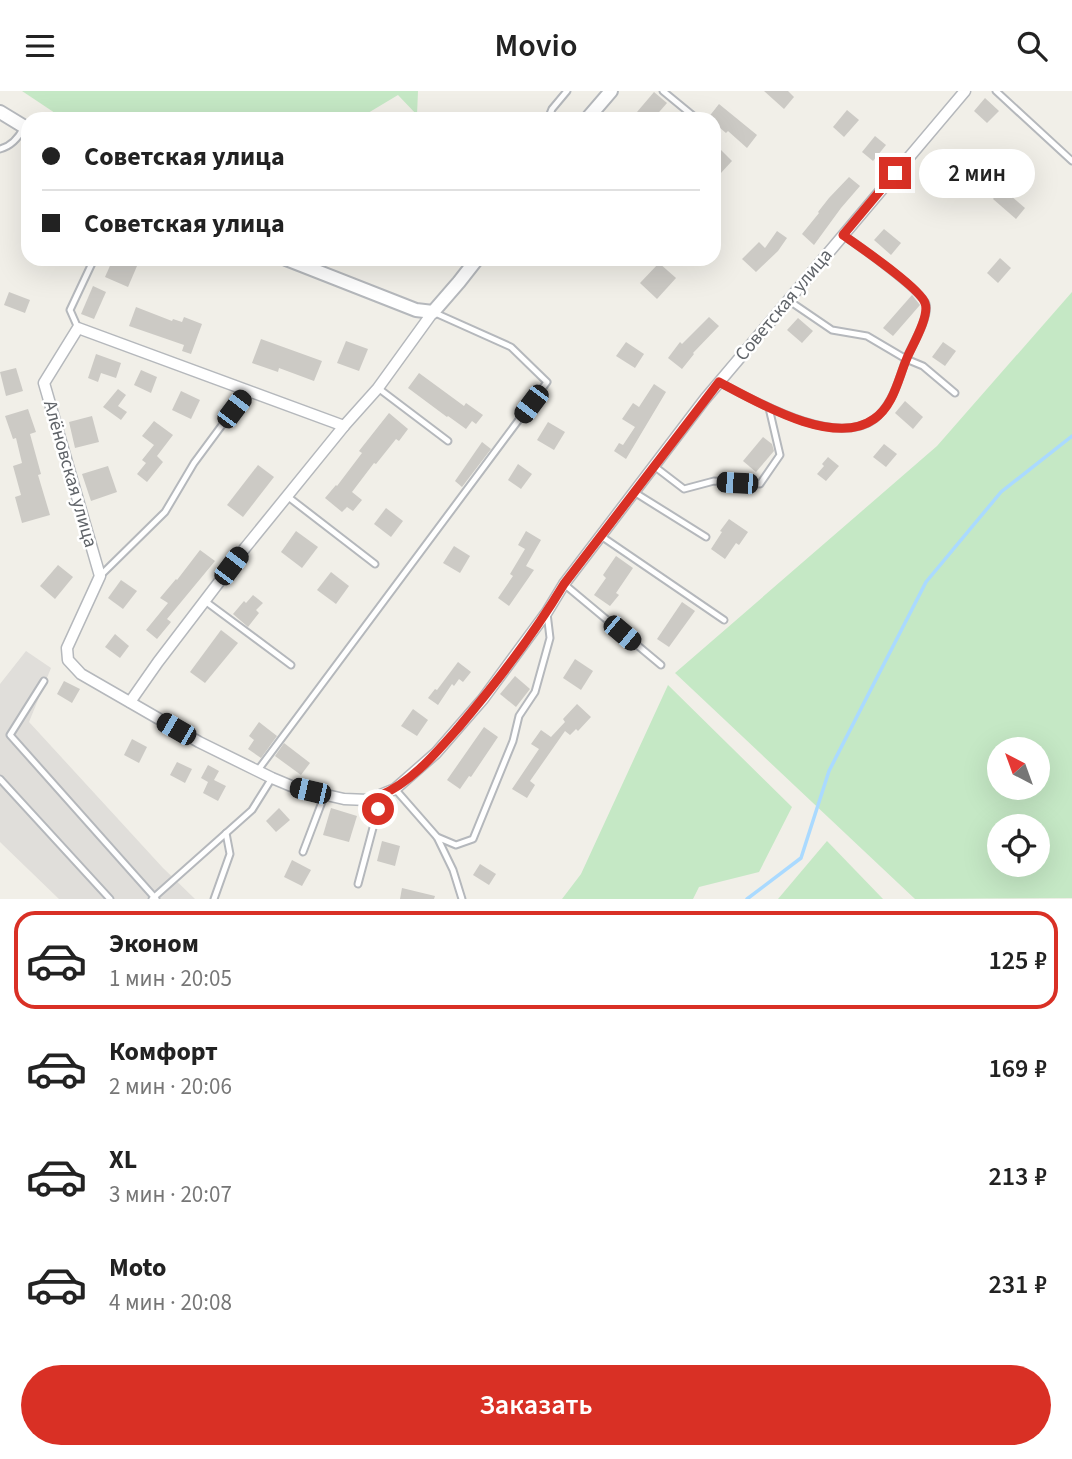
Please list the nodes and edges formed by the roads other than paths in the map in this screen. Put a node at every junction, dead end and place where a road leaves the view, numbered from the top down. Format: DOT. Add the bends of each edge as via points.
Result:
graph roads {
  1 [pos="567,91"];
  2 [pos="611,91"];
  3 [pos="663,91"];
  4 [pos="965,91"];
  5 [pos="996,91"];
  6 [pos="0,112"];
  7 [pos="551,112"];
  8 [pos="593,112"];
  9 [pos="688,112"];
  10 [pos="21,125"];
  11 [pos="21,134"];
  12 [pos="0,149"];
  13 [pos="1072,161"];
  14 [pos="843,235"];
  15 [pos="90,266"];
  16 [pos="304,266"];
  17 [pos="472,266"];
  18 [pos="788,300"];
  19 [pos="433,312"];
  20 [pos="78,328"];
  21 [pos="906,359"];
  22 [pos="719,382"];
  23 [pos="378,388"];
  24 [pos="248,390"];
  25 [pos="955,393"];
  26 [pos="769,408"];
  27 [pos="344,426"];
  28 [pos="448,441"];
  29 [pos="654,466"];
  30 [pos="634,492"];
  31 [pos="287,496"];
  32 [pos="601,536"];
  33 [pos="706,537"];
  34 [pos="375,564"];
  35 [pos="100,576"];
  36 [pos="564,584"];
  37 [pos="205,601"];
  38 [pos="547,612"];
  39 [pos="724,620"];
  40 [pos="291,665"];
  41 [pos="661,665"];
  42 [pos="44,681"];
  43 [pos="130,702"];
  44 [pos="258,770"];
  45 [pos="272,778"];
  46 [pos="0,779"];
  47 [pos="395,789"];
  48 [pos="325,794"];
  49 [pos="379,796"];
  50 [pos="226,833"];
  51 [pos="437,837"];
  52 [pos="303,852"];
  53 [pos="358,884"];
  54 [pos="154,898"];
  55 [pos="110,899"];
  56 [pos="214,899"];
  57 [pos="462,899"];
  1 -- 7 [label="lane"];
  2 -- 8 [label="street"];
  3 -- 9 [label="lane"];
  4 -- 14 [label="street, Советская улица"];
  5 -- 13 [label="lane"];
  6 -- 10 [label="street"];
  11 -- 12 [label="lane"];
  14 -- 18 [label="street, Советская улица"];
  14 -- 21 [label="lane" via="916,290 926,304 926,316"];
  15 -- 20 [label="lane" via="69,310"];
  16 -- 19 [label="street" via="416,310"];
  17 -- 19 [label="street"];
  18 -- 21 [label="lane" via="832,330 867,336"];
  18 -- 22 [label="street, Советская улица"];
  19 -- 23 [label="street"];
  19 -- 44 [label="lane" via="511,347 547,382"];
  20 -- 24 [label="street"];
  20 -- 35 [label="street, Алёновская улица" via="44,383"];
  21 -- 25 [label="lane" via="923,366"];
  21 -- 26 [label="lane" via="892,398 876,418 858,427 840,429 811,423"];
  22 -- 26 [label="lane"];
  22 -- 29 [label="street, Советская улица"];
  23 -- 27 [label="street"];
  23 -- 28 [label="lane"];
  24 -- 27 [label="street"];
  24 -- 35 [label="lane" via="164,512"];
  26 -- 29 [label="lane" via="780,455 760,484 713,481 684,489"];
  27 -- 31 [label="street"];
  29 -- 30 [label="street, Советская улица"];
  30 -- 32 [label="street, Советская улица"];
  30 -- 33 [label="lane"];
  31 -- 34 [label="lane"];
  31 -- 37 [label="street"];
  32 -- 36 [label="street, Советская улица"];
  32 -- 39 [label="lane"];
  35 -- 43 [label="street" via="67,648 68,660 81,674"];
  36 -- 38 [label="street, Советская улица"];
  36 -- 41 [label="lane"];
  37 -- 40 [label="lane"];
  37 -- 43 [label="street"];
  38 -- 47 [label="street, Советская улица" via="483,699 436,753"];
  38 -- 51 [label="lane" via="550,638 535,692 519,716 472,839 456,845"];
  42 -- 54 [label="lane" via="10,735"];
  43 -- 44 [label="street, Советская улица"];
  44 -- 45 [label="street, Советская улица"];
  45 -- 48 [label="street, Советская улица"];
  45 -- 50 [label="lane" via="252,810"];
  46 -- 55 [label="lane"];
  47 -- 49 [label="street, Советская улица"];
  47 -- 51 [label="lane"];
  48 -- 49 [label="street, Советская улица" via="368,800"];
  48 -- 52 [label="lane"];
  49 -- 53 [label="lane"];
  50 -- 54 [label="lane"];
  50 -- 56 [label="lane" via="230,854"];
  51 -- 57 [label="lane"];
}
